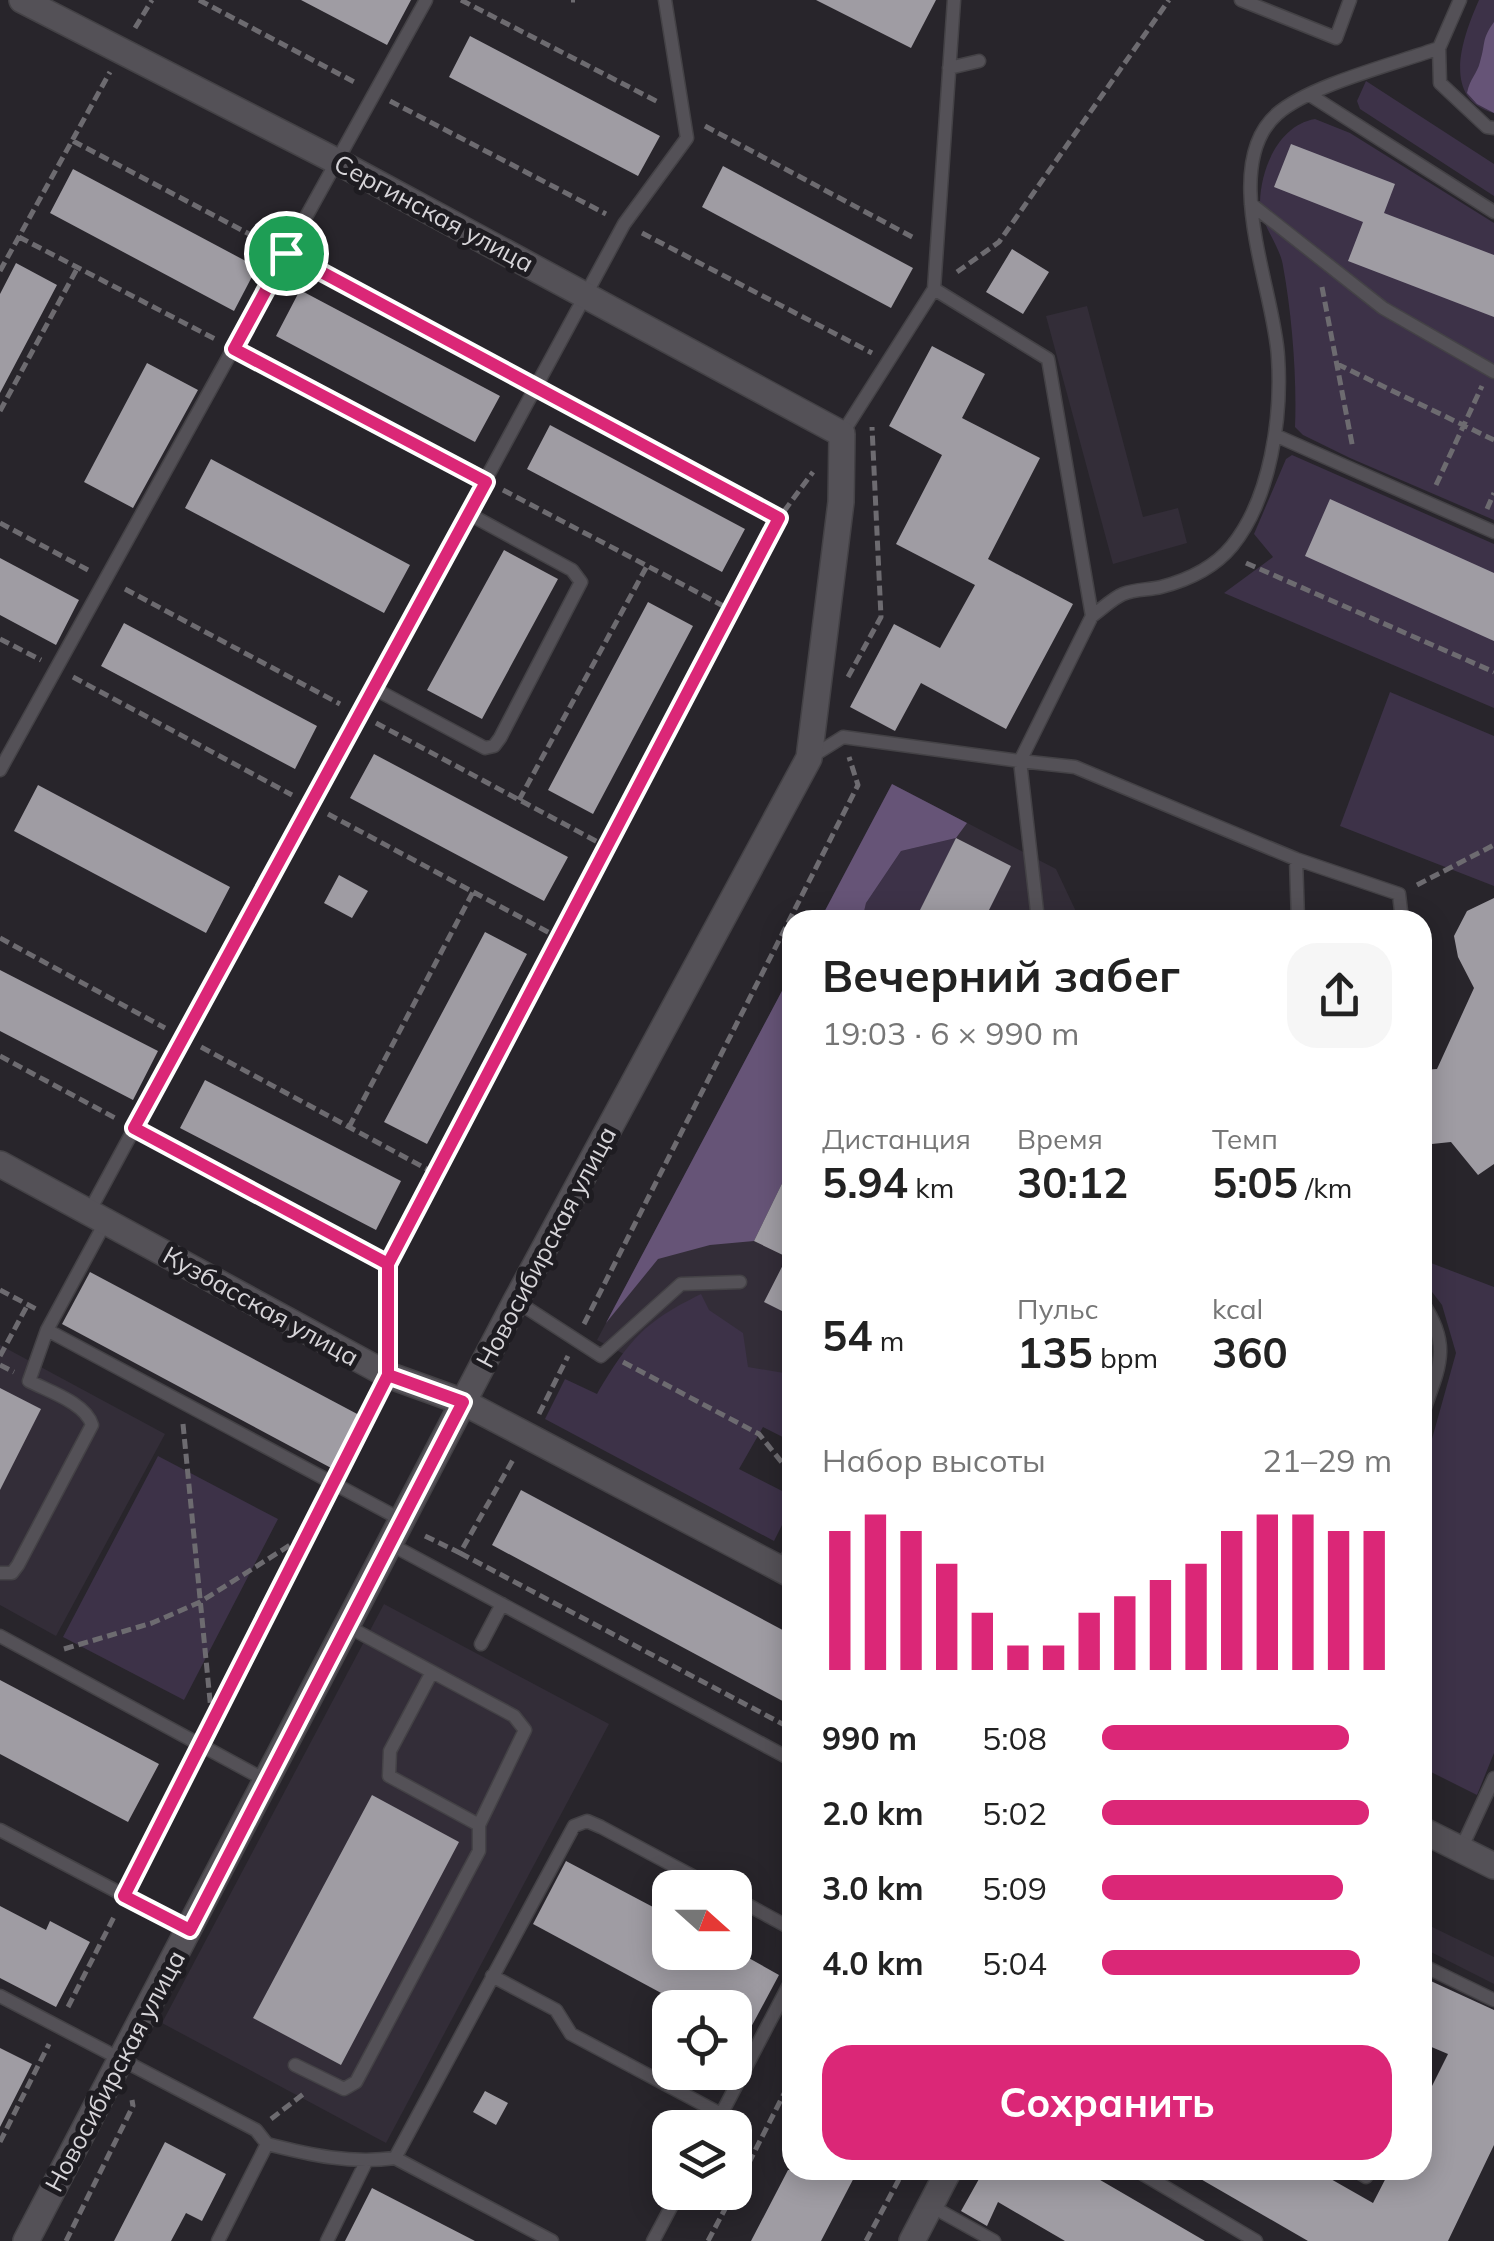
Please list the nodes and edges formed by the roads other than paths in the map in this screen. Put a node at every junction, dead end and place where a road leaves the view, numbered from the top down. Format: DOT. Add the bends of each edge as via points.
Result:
graph roads {
  1 [pos="22,0"];
  2 [pos="426,0"];
  3 [pos="665,0"];
  4 [pos="954,0"];
  5 [pos="1242,0"];
  6 [pos="1350,0"];
  7 [pos="1460,0"];
  8 [pos="1439,48"];
  9 [pos="979,61"];
  10 [pos="949,68"];
  11 [pos="1310,95"];
  12 [pos="1494,128"];
  13 [pos="338,162"];
  14 [pos="1250,204"];
  15 [pos="1494,212"];
  16 [pos="934,288"];
  17 [pos="588,295"];
  18 [pos="1492,370"];
  19 [pos="842,434"];
  20 [pos="1277,436"];
  21 [pos="468,514"];
  22 [pos="1494,532"];
  23 [pos="1092,616"];
  24 [pos="374,688"];
  25 [pos="809,758"];
  26 [pos="1020,762"];
  27 [pos="0,770"];
  28 [pos="1296,859"];
  29 [pos="1036,910"];
  30 [pos="1298,910"];
  31 [pos="1401,910"];
  32 [pos="0,1164"];
  33 [pos="97,1216"];
  34 [pos="740,1282"];
  35 [pos="516,1300"];
  36 [pos="1432,1316"];
  37 [pos="51,1324"];
  38 [pos="1432,1386"];
  39 [pos="463,1402"];
  40 [pos="402,1520"];
  41 [pos="390,1544"];
  42 [pos="782,1561"];
  43 [pos="0,1573"];
  44 [pos="502,1604"];
  45 [pos="347,1626"];
  46 [pos="0,1636"];
  47 [pos="481,1644"];
  48 [pos="432,1672"];
  49 [pos="782,1755"];
  50 [pos="1494,1778"];
  51 [pos="267,1781"];
  52 [pos="479,1825"];
  53 [pos="0,1830"];
  54 [pos="1432,1835"];
  55 [pos="1462,1849"];
  56 [pos="1494,1866"];
  57 [pos="682,1870"];
  58 [pos="752,1908"];
  59 [pos="782,1924"];
  60 [pos="190,1930"];
  61 [pos="1432,1970"];
  62 [pos="492,1976"];
  63 [pos="0,1996"];
  64 [pos="782,1998"];
  65 [pos="1494,2000"];
  66 [pos="122,2059"];
  67 [pos="295,2064"];
  68 [pos="699,2110"];
  69 [pos="723,2110"];
  70 [pos="267,2144"];
  71 [pos="396,2158"];
  72 [pos="366,2162"];
  73 [pos="944,2180"];
  74 [pos="1153,2180"];
  75 [pos="930,2206"];
  76 [pos="669,2210"];
  77 [pos="26,2241"];
  78 [pos="218,2241"];
  79 [pos="327,2241"];
  80 [pos="552,2241"];
  81 [pos="653,2241"];
  82 [pos="912,2241"];
  83 [pos="994,2241"];
  84 [pos="1256,2241"];
  1 -- 13 [label="street, Сергинская улица"];
  2 -- 13 [label="lane"];
  3 -- 17 [label="lane" via="687,138 624,224"];
  4 -- 10 [label="lane"];
  5 -- 6 [label="lane" via="1336,38"];
  7 -- 8 [label="lane"];
  8 -- 11 [label="lane"];
  8 -- 12 [label="lane" via="1440,83"];
  9 -- 10 [label="lane"];
  10 -- 16 [label="lane"];
  11 -- 14 [label="lane" via="1277,114 1264,131 1252,166"];
  11 -- 15 [label="lane"];
  13 -- 17 [label="street, Сергинская улица"];
  13 -- 27 [label="lane"];
  14 -- 18 [label="lane" via="1383,308"];
  14 -- 20 [label="lane" via="1278,355"];
  16 -- 19 [label="lane"];
  16 -- 23 [label="lane" via="1048,359"];
  17 -- 19 [label="street, Сергинская улица"];
  17 -- 21 [label="lane"];
  19 -- 25 [label="street, Новосибирская улица" via="841,502"];
  20 -- 22 [label="lane"];
  20 -- 23 [label="lane" via="1233,545 1204,572 1123,594"];
  21 -- 24 [label="lane"];
  21 -- 24 [label="lane" via="572,570 580,582 508,722 494,746 485,748"];
  23 -- 26 [label="lane"];
  24 -- 33 [label="lane" via="134,1128"];
  25 -- 26 [label="lane" via="842,737"];
  25 -- 35 [label="street, Новосибирская улица"];
  26 -- 28 [label="lane" via="1075,767"];
  26 -- 29 [label="lane"];
  28 -- 30 [label="lane"];
  28 -- 31 [label="lane" via="1399,894"];
  32 -- 33 [label="street, Кузбасская улица"];
  33 -- 37 [label="lane"];
  33 -- 39 [label="street, Кузбасская улица" via="388,1375"];
  34 -- 35 [label="lane" via="680,1284 602,1356"];
  35 -- 39 [label="street, Новосибирская улица"];
  36 -- 38 [label="lane" via="1443,1354"];
  37 -- 40 [label="lane"];
  37 -- 43 [label="lane" via="30,1381 82,1409 92,1425 18,1565"];
  39 -- 40 [label="street, Новосибирская улица"];
  39 -- 42 [label="street, Кузбасская улица"];
  40 -- 41 [label="street, Новосибирская улица"];
  41 -- 44 [label="lane"];
  41 -- 45 [label="street, Новосибирская улица"];
  44 -- 47 [label="lane"];
  44 -- 49 [label="lane"];
  45 -- 48 [label="lane"];
  45 -- 51 [label="street, Новосибирская улица"];
  46 -- 51 [label="lane"];
  48 -- 52 [label="lane" via="514,1716 525,1730"];
  48 -- 52 [label="lane" via="390,1752 389,1776"];
  50 -- 55 [label="lane"];
  51 -- 60 [label="street, Новосибирская улица"];
  52 -- 67 [label="lane" via="480,1851 356,2082 344,2090"];
  53 -- 60 [label="lane"];
  54 -- 55 [label="street"];
  55 -- 56 [label="street"];
  57 -- 62 [label="lane" via="601,1826 574,1826"];
  58 -- 59 [label="lane"];
  60 -- 66 [label="street, Новосибирская улица"];
  61 -- 65 [label="lane"];
  62 -- 68 [label="lane" via="556,2010 571,2034"];
  62 -- 71 [label="lane"];
  63 -- 66 [label="lane"];
  64 -- 69 [label="lane"];
  66 -- 70 [label="lane" via="256,2130"];
  66 -- 77 [label="street, Новосибирская улица"];
  70 -- 72 [label="lane"];
  70 -- 78 [label="lane"];
  71 -- 72 [label="lane"];
  71 -- 80 [label="lane"];
  72 -- 79 [label="lane"];
  73 -- 75 [label="street"];
  74 -- 84 [label="lane"];
  75 -- 82 [label="street"];
  75 -- 83 [label="lane"];
  76 -- 81 [label="lane"];
}
